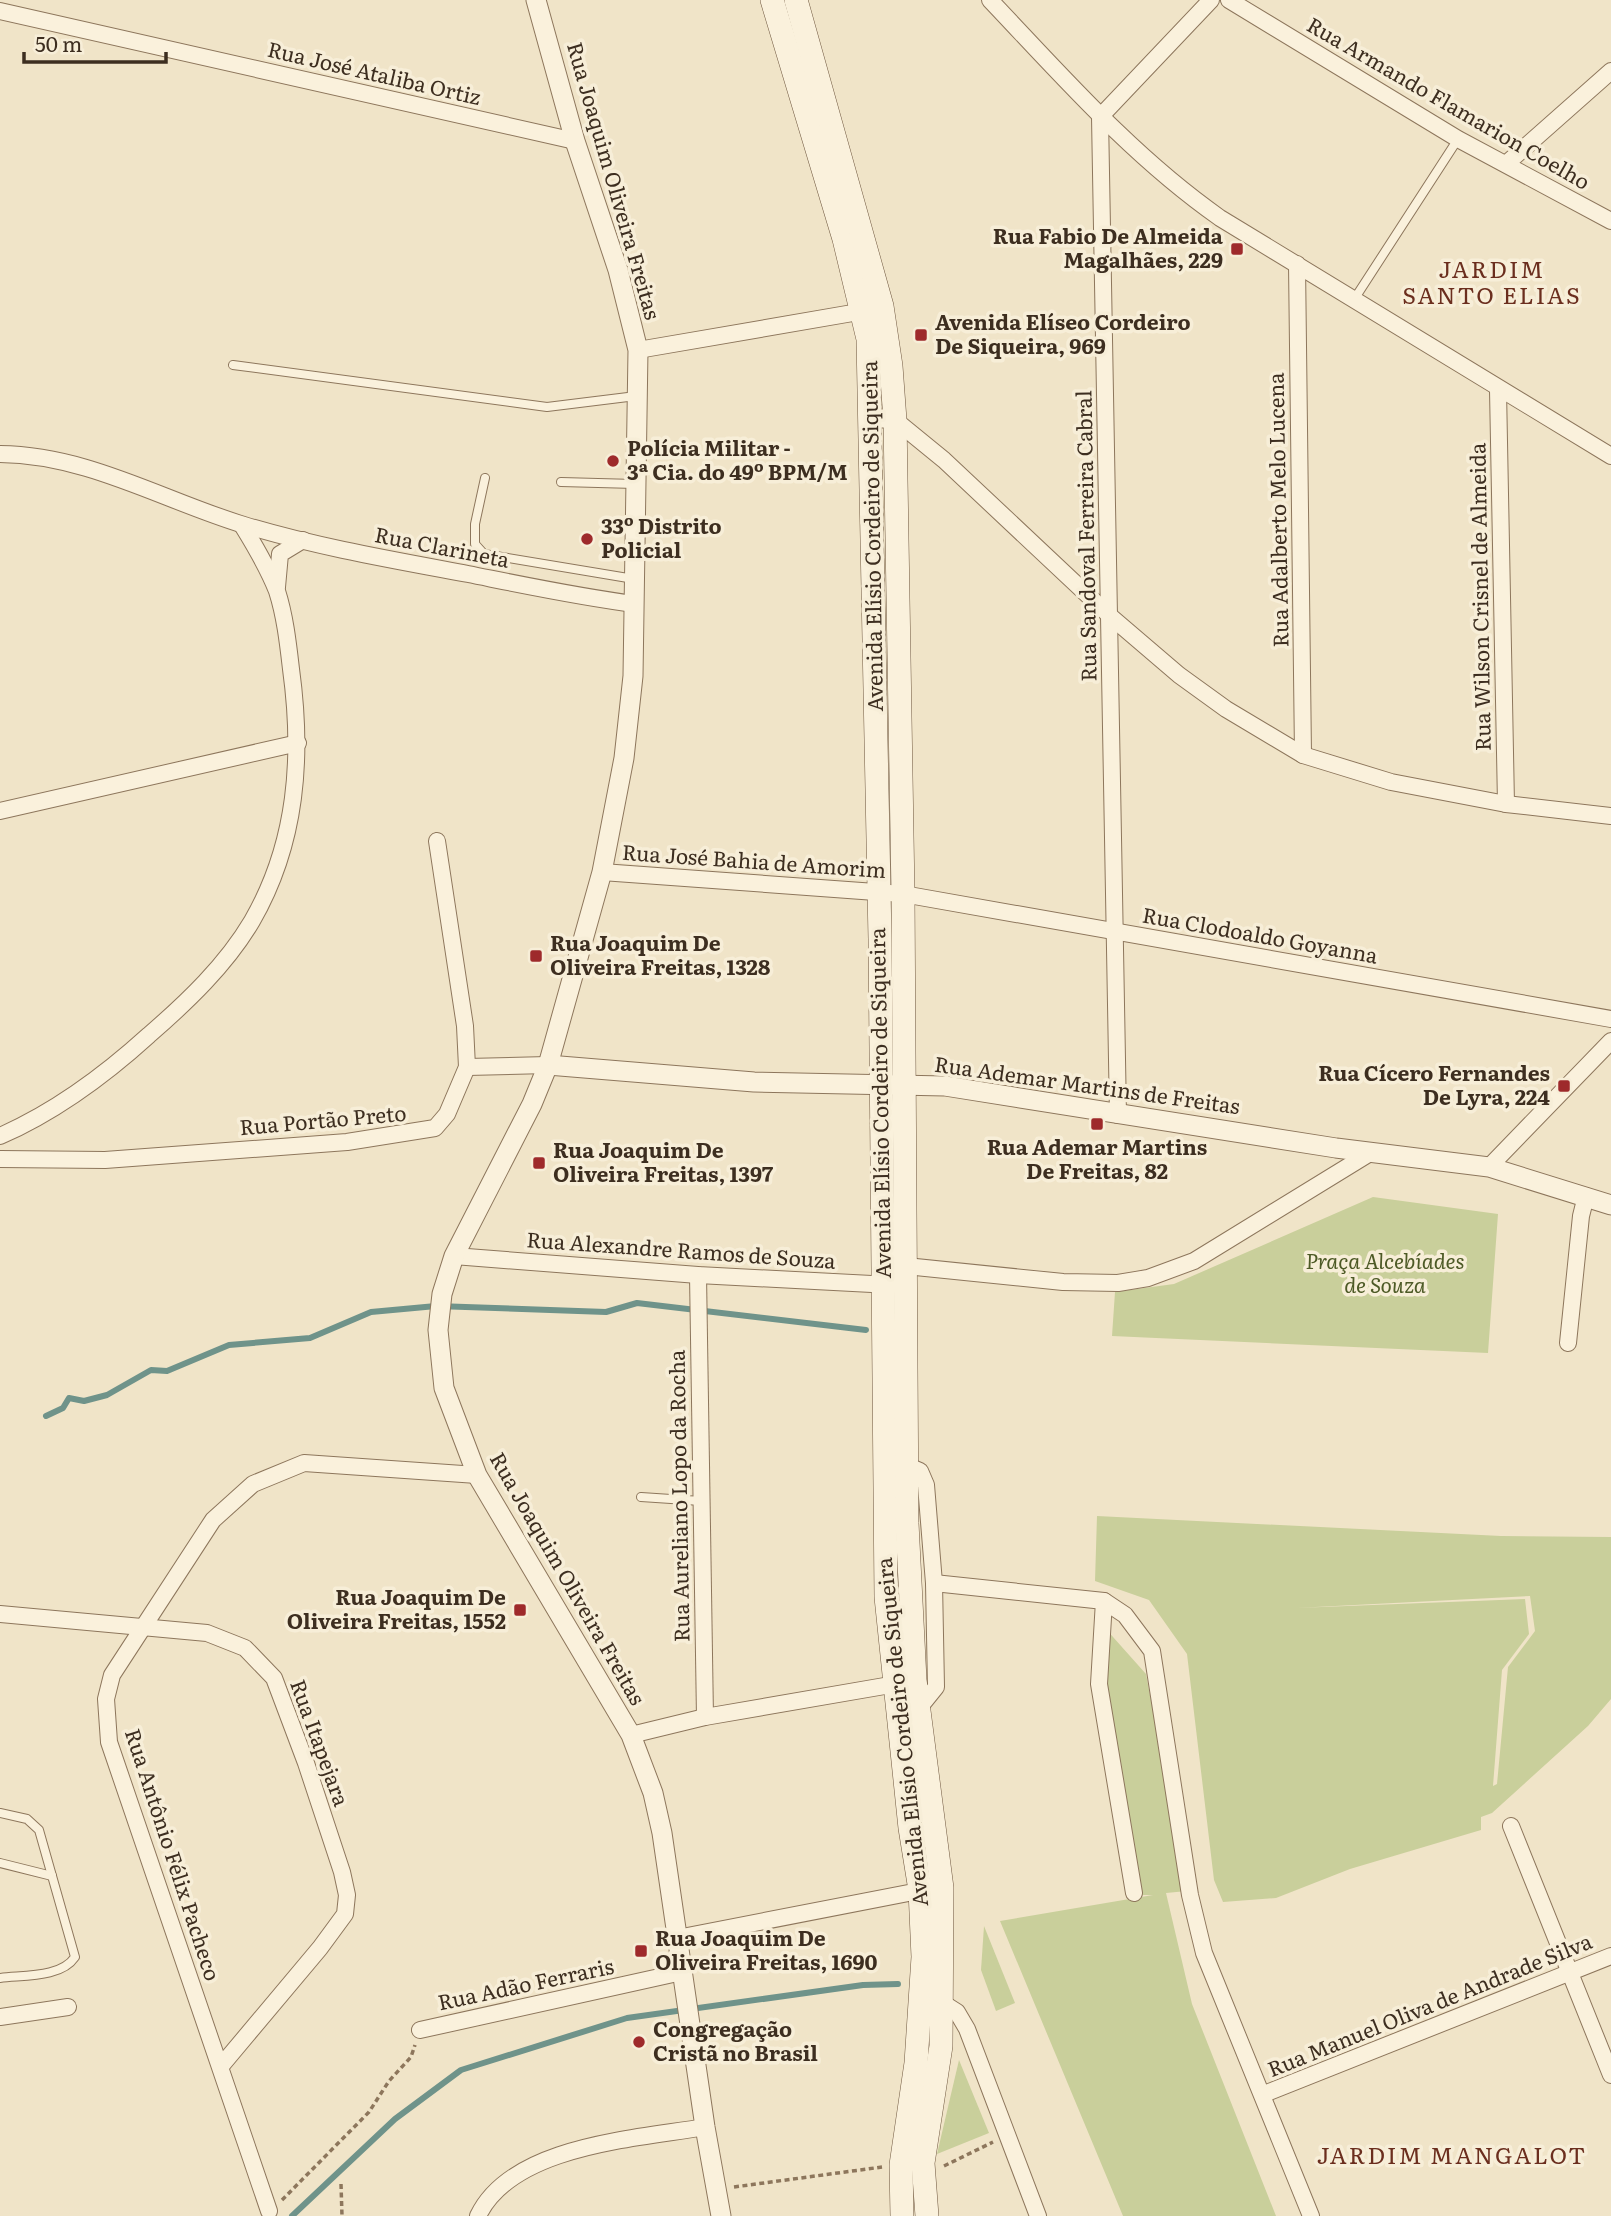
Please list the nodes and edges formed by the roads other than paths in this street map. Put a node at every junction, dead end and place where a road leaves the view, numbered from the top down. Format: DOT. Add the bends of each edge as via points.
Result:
graph roads {
  1 [pos="536,0"];
  2 [pos="772,0"];
  3 [pos="796,0"];
  4 [pos="990,0"];
  5 [pos="1211,0"];
  6 [pos="1229,0"];
  7 [pos="0,11"];
  8 [pos="1611,71"];
  9 [pos="1100,117"];
  10 [pos="1458,139"];
  11 [pos="575,141"];
  12 [pos="1506,164"];
  13 [pos="1611,221"];
  14 [pos="1297,264"];
  15 [pos="1355,298"];
  16 [pos="873,309"];
  17 [pos="638,351"];
  18 [pos="233,365"];
  19 [pos="1498,390"];
  20 [pos="638,396"];
  21 [pos="872,419"];
  22 [pos="895,420"];
  23 [pos="0,454"];
  24 [pos="1611,456"];
  25 [pos="485,478"];
  26 [pos="561,482"];
  27 [pos="637,484"];
  28 [pos="243,525"];
  29 [pos="303,540"];
  30 [pos="636,579"];
  31 [pos="277,591"];
  32 [pos="635,604"];
  33 [pos="1110,616"];
  34 [pos="298,743"];
  35 [pos="1303,755"];
  36 [pos="1506,804"];
  37 [pos="0,811"];
  38 [pos="1611,816"];
  39 [pos="437,841"];
  40 [pos="601,872"];
  41 [pos="879,892"];
  42 [pos="903,894"];
  43 [pos="1115,932"];
  44 [pos="1611,1019"];
  45 [pos="1611,1041"];
  46 [pos="548,1065"];
  47 [pos="467,1067"];
  48 [pos="893,1083"];
  49 [pos="1118,1115"];
  50 [pos="7,1133"];
  51 [pos="1336,1148"];
  52 [pos="1370,1153"];
  53 [pos="0,1159"];
  54 [pos="31,1161"];
  55 [pos="1489,1167"];
  56 [pos="1330,1178"];
  57 [pos="1586,1196"];
  58 [pos="1611,1205"];
  59 [pos="451,1264"];
  60 [pos="894,1275"];
  61 [pos="698,1283"];
  62 [pos="1568,1343"];
  63 [pos="906,1465"];
  64 [pos="477,1475"];
  65 [pos="641,1497"];
  66 [pos="701,1501"];
  67 [pos="934,1583"];
  68 [pos="1104,1601"];
  69 [pos="0,1614"];
  70 [pos="142,1627"];
  71 [pos="905,1682"];
  72 [pos="919,1708"];
  73 [pos="705,1717"];
  74 [pos="631,1735"];
  75 [pos="0,1813"];
  76 [pos="1511,1826"];
  77 [pos="0,1863"];
  78 [pos="52,1876"];
  79 [pos="931,1889"];
  80 [pos="1135,1893"];
  81 [pos="677,1938"];
  82 [pos="1611,1956"];
  83 [pos="682,1972"];
  84 [pos="1570,1973"];
  85 [pos="0,1978"];
  86 [pos="932,1996"];
  87 [pos="68,2007"];
  88 [pos="0,2017"];
  89 [pos="419,2030"];
  90 [pos="221,2066"];
  91 [pos="1611,2075"];
  92 [pos="1264,2094"];
  93 [pos="705,2127"];
  94 [pos="269,2211"];
  95 [pos="478,2216"];
  96 [pos="721,2216"];
  97 [pos="902,2216"];
  98 [pos="927,2216"];
  99 [pos="1038,2216"];
  100 [pos="1311,2216"];
  1 -- 11 [label="street, Rua Joaquim Oliveira Freitas"];
  2 -- 16 [label="main road, Avenida Elísio Cordeiro de Siqueira"];
  3 -- 16 [label="main road, Avenida Elísio Cordeiro de Siqueira"];
  4 -- 9 [label="street"];
  5 -- 9 [label="street"];
  6 -- 10 [label="street, Rua Armando Flamarion Coelho"];
  7 -- 11 [label="street, Rua José Ataliba Ortiz"];
  8 -- 12 [label="street"];
  9 -- 14 [label="street" via="1180,190"];
  9 -- 33 [label="street, Rua Sandoval Ferreira Cabral"];
  10 -- 12 [label="street, Rua Armando Flamarion Coelho"];
  10 -- 15 [label="lane"];
  11 -- 17 [label="street, Rua Joaquim Oliveira Freitas" via="618,270"];
  12 -- 13 [label="street, Rua Armando Flamarion Coelho"];
  14 -- 15 [label="street"];
  14 -- 35 [label="street, Rua Adalberto Melo Lucena"];
  15 -- 19 [label="street"];
  16 -- 17 [label="street"];
  16 -- 21 [label="main road, Avenida Elísio Cordeiro de Siqueira" via="868,339"];
  16 -- 22 [label="main road, Avenida Elísio Cordeiro de Siqueira" via="891,366"];
  17 -- 20 [label="street, Rua Joaquim Oliveira Freitas"];
  18 -- 20 [label="lane" via="547,407"];
  19 -- 24 [label="street"];
  19 -- 36 [label="street, Rua Wilson Crisnel de Almeida"];
  20 -- 27 [label="street, Rua Joaquim Oliveira Freitas"];
  21 -- 22 [label="street"];
  21 -- 41 [label="main road, Avenida Elísio Cordeiro de Siqueira"];
  22 -- 33 [label="street"];
  22 -- 42 [label="main road, Avenida Elísio Cordeiro de Siqueira"];
  23 -- 28 [label="street, Rua Clarineta" via="27,454 124,478"];
  25 -- 30 [label="lane" via="475,524 475,544 484,554"];
  26 -- 27 [label="lane"];
  27 -- 30 [label="street, Rua Joaquim Oliveira Freitas"];
  28 -- 29 [label="street, Rua Clarineta"];
  28 -- 31 [label="street"];
  29 -- 31 [label="street" via="280,555"];
  29 -- 32 [label="street, Rua Clarineta"];
  30 -- 32 [label="street, Rua Joaquim Oliveira Freitas"];
  31 -- 34 [label="street"];
  32 -- 40 [label="street, Rua Joaquim Oliveira Freitas" via="630,715"];
  33 -- 35 [label="street" via="1226,709"];
  33 -- 43 [label="street, Rua Sandoval Ferreira Cabral"];
  34 -- 37 [label="street"];
  34 -- 50 [label="street" via="296,789 282,853 275,877 244,933 215,971 99,1079"];
  35 -- 36 [label="street" via="1391,782"];
  36 -- 38 [label="street"];
  39 -- 47 [label="street, Rua Portão Preto"];
  40 -- 41 [label="street, Rua José Bahia de Amorim"];
  40 -- 46 [label="street, Rua Joaquim Oliveira Freitas"];
  41 -- 42 [label="street, Rua José Bahia de Amorim"];
  41 -- 48 [label="main road, Avenida Elísio Cordeiro de Siqueira"];
  42 -- 43 [label="street, Rua Clodoaldo Goyanna"];
  42 -- 48 [label="main road, Avenida Elísio Cordeiro de Siqueira"];
  43 -- 44 [label="street, Rua Clodoaldo Goyanna"];
  43 -- 49 [label="street, Rua Sandoval Ferreira Cabral"];
  45 -- 55 [label="street"];
  46 -- 47 [label="street"];
  46 -- 48 [label="street, Rua Ademar Martins de Freitas" via="754,1082"];
  46 -- 59 [label="street, Rua Joaquim Oliveira Freitas"];
  47 -- 54 [label="street, Rua Portão Preto" via="447,1114 428,1131 347,1142"];
  48 -- 49 [label="street, Rua Ademar Martins de Freitas" via="946,1086"];
  48 -- 60 [label="main road, Avenida Elísio Cordeiro de Siqueira"];
  49 -- 51 [label="street, Rua Ademar Martins de Freitas"];
  50 -- 54 [label="street"];
  51 -- 52 [label="street, Rua Ademar Martins de Freitas"];
  51 -- 56 [label="street"];
  52 -- 55 [label="street, Rua Ademar Martins de Freitas"];
  52 -- 56 [label="street, Rua Alexandre Ramos de Souza"];
  53 -- 54 [label="street, Rua Portão Preto"];
  55 -- 57 [label="street, Rua Ademar Martins de Freitas"];
  56 -- 60 [label="street, Rua Alexandre Ramos de Souza" via="1194,1261 1148,1278 1118,1283"];
  57 -- 58 [label="street, Rua Ademar Martins de Freitas"];
  57 -- 62 [label="street"];
  59 -- 61 [label="street, Rua Alexandre Ramos de Souza"];
  59 -- 64 [label="street, Rua Joaquim Oliveira Freitas" via="438,1330 444,1388"];
  60 -- 61 [label="street, Rua Alexandre Ramos de Souza"];
  60 -- 63 [label="main road, Avenida Elísio Cordeiro de Siqueira"];
  60 -- 71 [label="main road, Avenida Elísio Cordeiro de Siqueira" via="886,1597"];
  61 -- 66 [label="street, Rua Aureliano Lopo da Rocha"];
  63 -- 67 [label="street" via="920,1471 926,1485"];
  63 -- 71 [label="main road, Avenida Elísio Cordeiro de Siqueira"];
  64 -- 70 [label="street, Rua Antônio Félix Pacheco" via="337,1463 304,1463 281,1470 253,1484 213,1520"];
  64 -- 74 [label="street, Rua Joaquim Oliveira Freitas"];
  65 -- 66 [label="lane"];
  66 -- 73 [label="street, Rua Aureliano Lopo da Rocha"];
  67 -- 68 [label="street"];
  67 -- 72 [label="street" via="936,1687"];
  68 -- 80 [label="street" via="1099,1684"];
  68 -- 92 [label="street" via="1125,1615 1152,1651 1190,1895 1204,1953"];
  69 -- 70 [label="street, Rua Itapejara"];
  70 -- 90 [label="street, Rua Antônio Félix Pacheco" via="113,1675 106,1709 109,1742"];
  70 -- 90 [label="street, Rua Itapejara" via="207,1633 245,1648 274,1678 306,1763 346,1895 345,1914 338,1924"];
  71 -- 72 [label="main road, Avenida Elísio Cordeiro de Siqueira"];
  71 -- 73 [label="street"];
  71 -- 79 [label="main road, Avenida Elísio Cordeiro de Siqueira" via="910,1828"];
  72 -- 79 [label="main road, Avenida Elísio Cordeiro de Siqueira"];
  73 -- 74 [label="street"];
  74 -- 81 [label="street, Rua Joaquim Oliveira Freitas" via="653,1793"];
  75 -- 78 [label="lane" via="35,1823"];
  76 -- 84 [label="street"];
  77 -- 78 [label="lane"];
  78 -- 85 [label="lane" via="75,1957 69,1966 58,1970"];
  79 -- 81 [label="street"];
  79 -- 86 [label="main road, Avenida Elísio Cordeiro de Siqueira"];
  81 -- 83 [label="street, Rua Joaquim Oliveira Freitas"];
  82 -- 84 [label="street, Rua Manuel Oliva de Andrade Silva"];
  83 -- 89 [label="street, Rua Adão Ferraris"];
  83 -- 93 [label="street, Rua Joaquim Oliveira Freitas"];
  84 -- 91 [label="street"];
  84 -- 92 [label="street, Rua Manuel Oliva de Andrade Silva"];
  86 -- 97 [label="main road, Avenida Elísio Cordeiro de Siqueira" via="916,2063 901,2165"];
  86 -- 98 [label="main road, Avenida Elísio Cordeiro de Siqueira" via="941,2046 925,2136"];
  86 -- 99 [label="street" via="957,2012 967,2029"];
  87 -- 88 [label="street"];
  90 -- 94 [label="street, Rua Antônio Félix Pacheco"];
  92 -- 100 [label="street"];
  93 -- 95 [label="street" via="587,2148 522,2169 500,2185"];
  93 -- 96 [label="street, Rua Joaquim Oliveira Freitas"];
}
